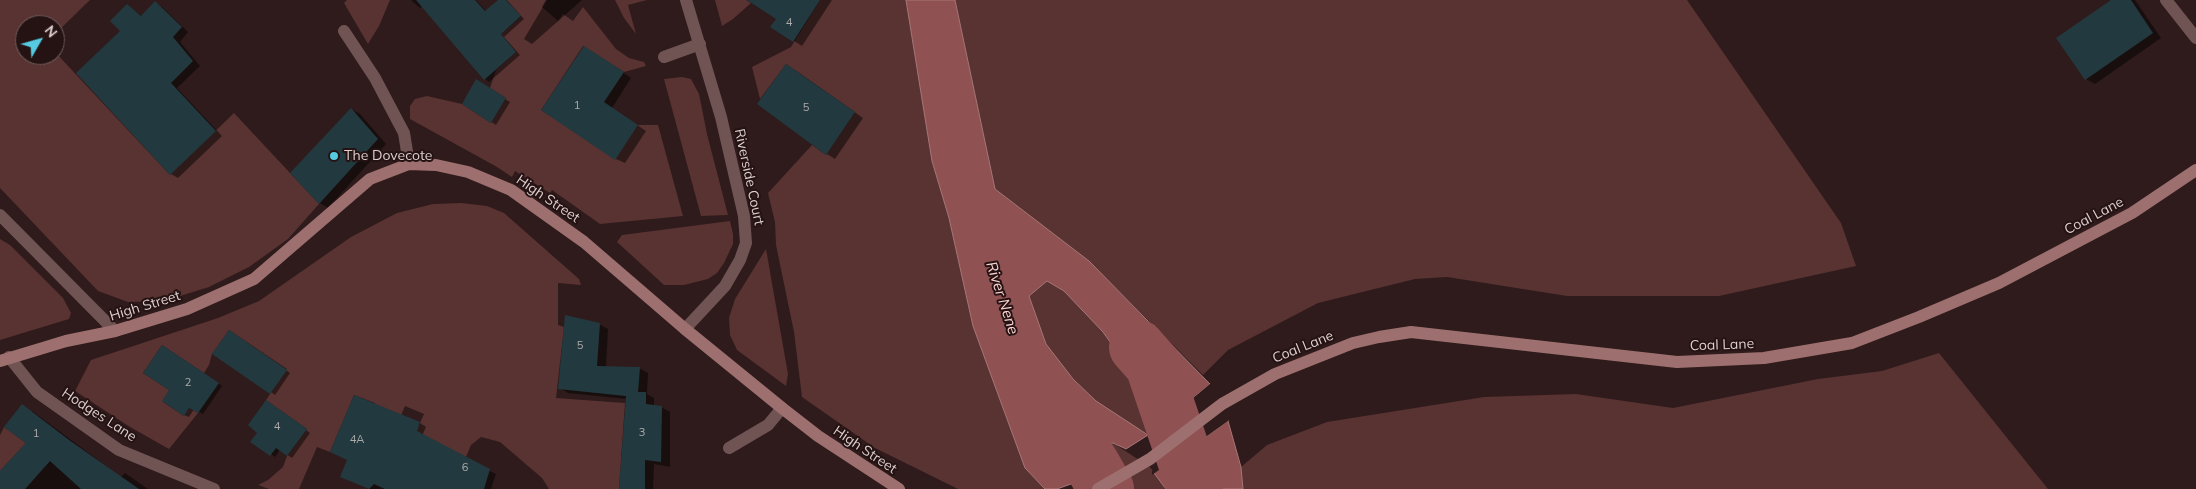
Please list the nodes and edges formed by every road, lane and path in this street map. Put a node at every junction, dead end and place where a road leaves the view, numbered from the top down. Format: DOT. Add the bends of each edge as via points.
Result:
graph roads {
  1 [pos="686,0"];
  2 [pos="2166,0"];
  3 [pos="344,31"];
  4 [pos="2196,38"];
  5 [pos="700,44"];
  6 [pos="664,57"];
  7 [pos="409,164"];
  8 [pos="2196,170"];
  9 [pos="0,215"];
  10 [pos="685,329"];
  11 [pos="115,331"];
  12 [pos="5,359"];
  13 [pos="782,408"];
  14 [pos="729,448"];
  15 [pos="214,489"];
  16 [pos="898,489"];
  17 [pos="1098,489"];
  1 -- 5 [label="street, Riverside Court"];
  2 -- 4 [label="street"];
  3 -- 7 [label="street" via="375,78 404,133"];
  5 -- 6 [label="street"];
  5 -- 10 [label="street, Riverside Court" via="744,216 746,243 725,286"];
  7 -- 10 [label="street, High Street" via="468,172 511,190 584,242"];
  7 -- 11 [label="street, High Street" via="370,179 254,279 187,309"];
  8 -- 17 [label="street, Coal Lane" via="2132,213 1999,283 1852,343 1764,358 1677,362 1411,332 1353,342 1275,374 1222,404 1150,460"];
  9 -- 11 [label="street"];
  10 -- 13 [label="street, High Street"];
  11 -- 12 [label="street, High Street"];
  12 -- 15 [label="street, Hodges Lane" via="37,392 119,450"];
  13 -- 14 [label="street" via="768,425"];
  13 -- 16 [label="street, High Street" via="826,442"];
}
